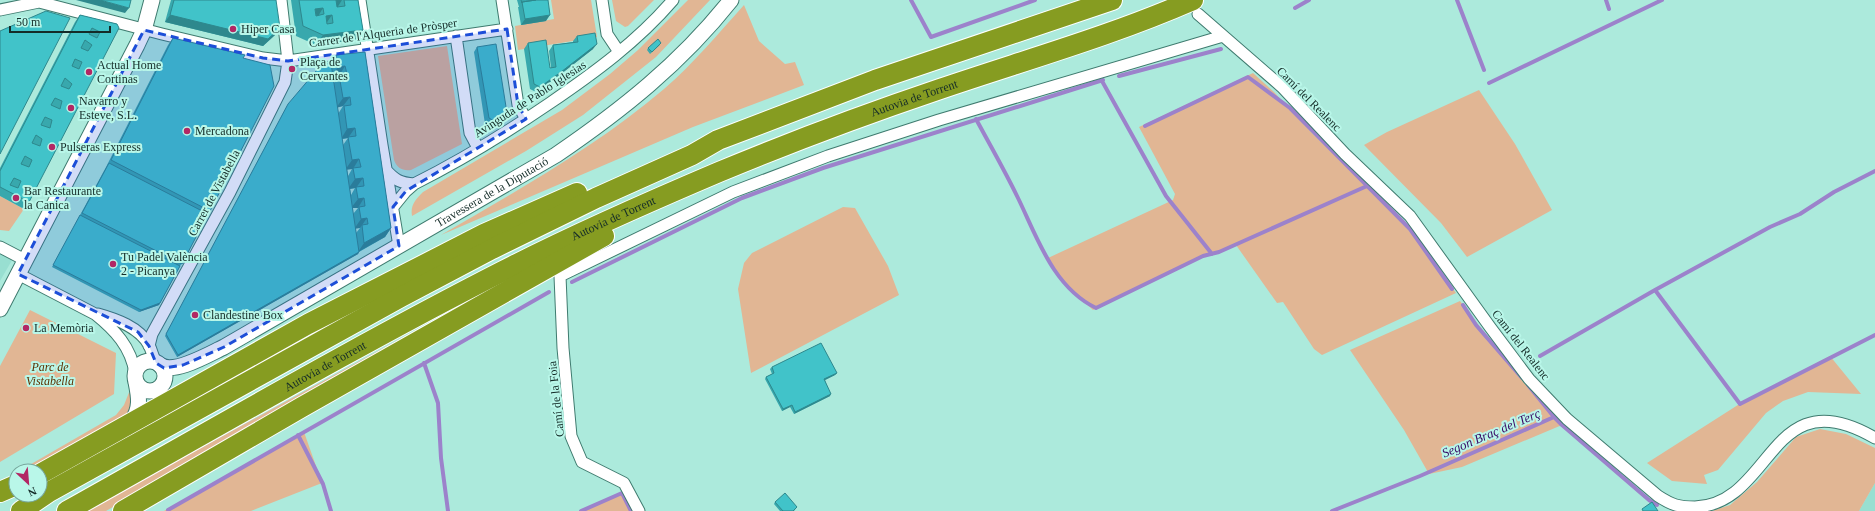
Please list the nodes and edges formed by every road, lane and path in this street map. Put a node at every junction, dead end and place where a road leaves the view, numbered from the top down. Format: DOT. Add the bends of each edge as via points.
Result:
graph roads {
  1 [pos="152,0"];
  2 [pos="281,0"];
  3 [pos="360,0"];
  4 [pos="502,0"];
  5 [pos="602,0"];
  6 [pos="673,0"];
  7 [pos="731,0"];
  8 [pos="1112,0"];
  9 [pos="2,6"];
  10 [pos="1196,7"];
  11 [pos="506,29"];
  12 [pos="144,30"];
  13 [pos="456,36"];
  14 [pos="1223,36"];
  15 [pos="367,49"];
  16 [pos="619,52"];
  17 [pos="288,60"];
  18 [pos="526,119"];
  19 [pos="718,140"];
  20 [pos="478,148"];
  21 [pos="386,170"];
  22 [pos="718,172"];
  23 [pos="414,184"];
  24 [pos="393,207"];
  25 [pos="399,246"];
  26 [pos="0,247"];
  27 [pos="25,260"];
  28 [pos="18,274"];
  29 [pos="0,308"];
  30 [pos="95,314"];
  31 [pos="149,346"];
  32 [pos="224,347"];
  33 [pos="158,364"];
  34 [pos="135,378"];
  35 [pos="158,389"];
  36 [pos="132,421"];
  37 [pos="1875,438"];
  38 [pos="48,469"];
  39 [pos="21,511"];
  40 [pos="67,511"];
  41 [pos="123,511"];
  42 [pos="639,511"];
  1 -- 12 [label="street"];
  2 -- 17 [label="street, Carrer de Vistabella"];
  3 -- 15 [label="street"];
  4 -- 11 [label="street"];
  5 -- 16 [label="street" via="607,34"];
  6 -- 16 [label="street, Avinguda de Pablo Iglesias" via="655,21"];
  7 -- 25 [label="street, Travessera de la Diputació" via="657,79 601,124 556,155"];
  8 -- 19 [label="highway, Autovia de Torrent" via="876,80"];
  9 -- 12 [label="street, Carrer de l'Alqueria de Pròsper" via="39,2"];
  10 -- 14 [label="street, Camí del Realenc"];
  10 -- 22 [label="highway, Autovia de Torrent" via="1160,14 939,89"];
  11 -- 13 [label="street, Carrer de l'Alqueria de Pròsper"];
  11 -- 18 [label="street" via="518,105"];
  12 -- 17 [label="street, Carrer de l'Alqueria de Pròsper" via="263,58"];
  12 -- 27 [label="street"];
  13 -- 15 [label="street, Carrer de l'Alqueria de Pròsper"];
  13 -- 20 [label="street" via="470,133"];
  14 -- 37 [label="street, Camí del Realenc" via="1282,87 1345,154 1410,216 1529,379 1566,419 1672,505 1707,506 1726,498 1750,478 1784,437 1810,423 1837,422 1857,428"];
  14 -- 42 [label="street, Camí de la Foia" via="939,120 828,156 733,192 560,276 572,436 582,462 624,483"];
  15 -- 17 [label="street, Carrer de l'Alqueria de Pròsper"];
  15 -- 21 [label="street"];
  16 -- 18 [label="street, Avinguda de Pablo Iglesias" via="577,85"];
  17 -- 31 [label="street, Carrer de Vistabella" via="285,82 230,192 152,334"];
  18 -- 20 [label="street, Avinguda de Pablo Iglesias"];
  19 -- 36 [label="highway" via="687,146 484,234 308,324"];
  19 -- 39 [label="highway, Autovia de Torrent" via="692,155 492,249 49,492"];
  20 -- 23 [label="street, Avinguda de Pablo Iglesias"];
  21 -- 23 [label="street" via="401,183"];
  21 -- 24 [label="street"];
  22 -- 40 [label="highway, Autovia de Torrent" via="601,223 504,270"];
  22 -- 41 [label="highway"];
  23 -- 24 [label="street, Avinguda de Pablo Iglesias"];
  24 -- 25 [label="street"];
  25 -- 32 [label="street, Travessera de la Diputació"];
  26 -- 27 [label="street"];
  27 -- 28 [label="street"];
  28 -- 29 [label="street"];
  28 -- 30 [label="street"];
  30 -- 31 [label="street" via="112,318 138,332"];
  30 -- 34 [label="street" via="125,344 134,365"];
  31 -- 33 [label="street"];
  32 -- 33 [label="street, Travessera de la Diputació" via="183,365 167,368"];
  32 -- 35 [label="street, Travessera de la Diputació" via="192,370"];
  33 -- 34 [label="street" via="147,361 143,363"];
  33 -- 35 [label="street" via="165,378"];
  34 -- 35 [label="street" via="143,390"];
  34 -- 36 [label="street" via="139,403 137,414"];
  36 -- 38 [label="highway"];
}
